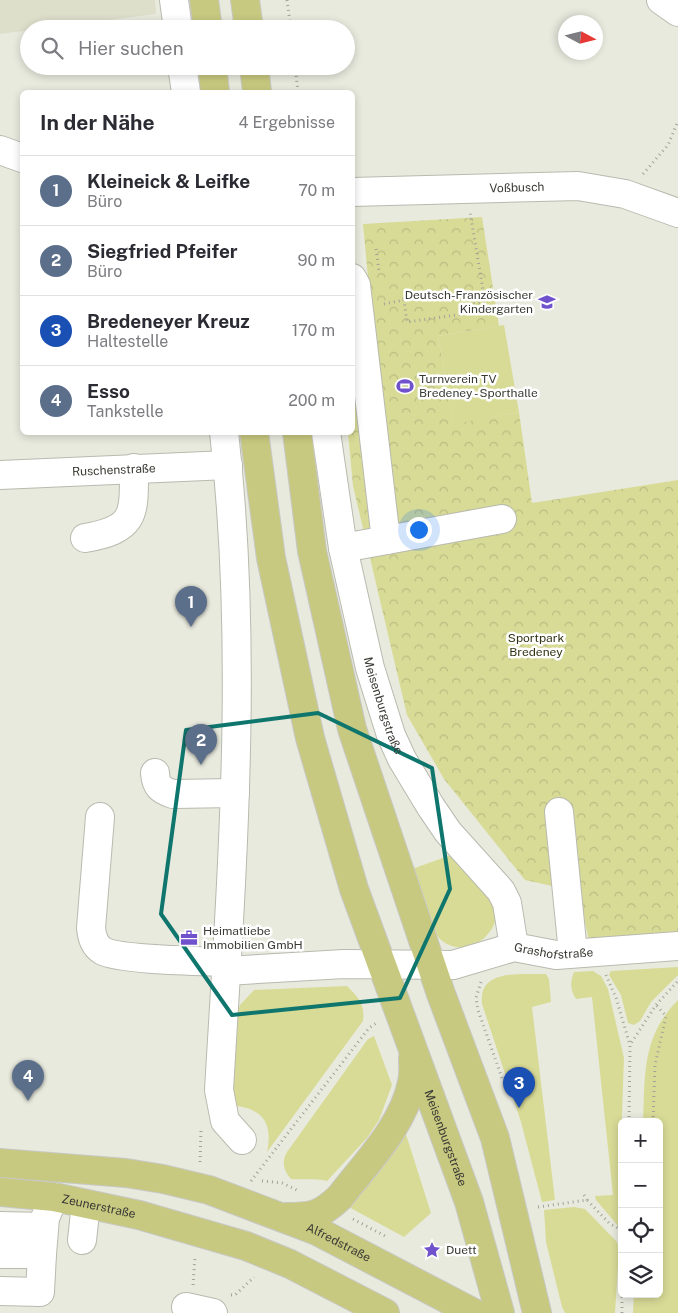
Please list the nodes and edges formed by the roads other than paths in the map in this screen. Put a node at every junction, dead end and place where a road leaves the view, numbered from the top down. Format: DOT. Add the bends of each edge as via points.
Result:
graph roads {
  1 [pos="174,0"];
  2 [pos="204,0"];
  3 [pos="245,0"];
  4 [pos="661,0"];
  5 [pos="678,12"];
  6 [pos="177,20"];
  7 [pos="207,20"];
  8 [pos="248,20"];
  9 [pos="183,75"];
  10 [pos="213,75"];
  11 [pos="255,75"];
  12 [pos="186,90"];
  13 [pos="216,90"];
  14 [pos="257,90"];
  15 [pos="0,150"];
  16 [pos="20,157"];
  17 [pos="355,192"];
  18 [pos="678,213"];
  19 [pos="355,290"];
  20 [pos="224,435"];
  21 [pos="254,435"];
  22 [pos="297,435"];
  23 [pos="326,435"];
  24 [pos="228,465"];
  25 [pos="134,468"];
  26 [pos="0,475"];
  27 [pos="502,519"];
  28 [pos="86,538"];
  29 [pos="386,540"];
  30 [pos="343,548"];
  31 [pos="155,773"];
  32 [pos="235,792"];
  33 [pos="559,812"];
  34 [pos="100,818"];
  35 [pos="678,946"];
  36 [pos="514,947"];
  37 [pos="573,953"];
  38 [pos="382,965"];
  39 [pos="226,966"];
  40 [pos="432,966"];
  41 [pos="413,1054"];
  42 [pos="242,1140"];
  43 [pos="0,1163"];
  44 [pos="0,1192"];
  45 [pos="54,1197"];
  46 [pos="86,1204"];
  47 [pos="284,1217"];
  48 [pos="0,1226"];
  49 [pos="44,1227"];
  50 [pos="82,1240"];
  51 [pos="0,1254"];
  52 [pos="42,1254"];
  53 [pos="0,1291"];
  54 [pos="385,1313"];
  55 [pos="474,1313"];
  56 [pos="500,1313"];
  57 [pos="537,1313"];
  1 -- 6 [label="street"];
  2 -- 7 [label="main road"];
  3 -- 8 [label="main road"];
  4 -- 5 [label="street"];
  9 -- 12 [label="street"];
  10 -- 13 [label="main road"];
  11 -- 14 [label="main road"];
  15 -- 16 [label="street"];
  17 -- 18 [label="street, Voßbusch" via="578,186 625,194"];
  19 -- 29 [label="street"];
  20 -- 24 [label="street"];
  21 -- 38 [label="main road, Meisenburgstraße" via="271,558 310,738 354,889"];
  22 -- 40 [label="main road" via="312,551 352,729"];
  23 -- 30 [label="street, Meisenburgstraße"];
  24 -- 25 [label="street, Ruschenstraße"];
  24 -- 32 [label="street" via="237,588"];
  25 -- 26 [label="street, Ruschenstraße"];
  25 -- 28 [label="street" via="134,501 124,526 107,534"];
  27 -- 29 [label="street"];
  29 -- 30 [label="street"];
  30 -- 36 [label="street, Meisenburgstraße" via="370,668 391,735 402,759 448,832 501,891 508,910"];
  31 -- 32 [label="street" via="156,784 173,794"];
  32 -- 39 [label="street"];
  33 -- 37 [label="street"];
  34 -- 39 [label="street" via="92,939 104,951"];
  35 -- 37 [label="street, Grashofstraße"];
  36 -- 37 [label="street, Grashofstraße" via="556,956"];
  36 -- 40 [label="street, Grashofstraße" via="453,965"];
  38 -- 39 [label="street"];
  38 -- 40 [label="street"];
  38 -- 41 [label="main road, Meisenburgstraße"];
  39 -- 42 [label="street" via="220,1090 225,1120"];
  40 -- 57 [label="main road" via="495,1138"];
  41 -- 47 [label="main road" via="412,1081 405,1103 392,1128 340,1197 311,1217"];
  41 -- 56 [label="main road, Meisenburgstraße" via="469,1202"];
  43 -- 47 [label="main road, Alfredstraße" via="163,1179"];
  44 -- 45 [label="main road, Zeunerstraße"];
  45 -- 46 [label="main road, Zeunerstraße"];
  45 -- 49 [label="street"];
  46 -- 50 [label="street"];
  46 -- 54 [label="main road, Zeunerstraße" via="139,1215 246,1246 290,1264"];
  47 -- 55 [label="main road, Alfredstraße"];
  48 -- 49 [label="street"];
  49 -- 52 [label="street"];
  51 -- 52 [label="street"];
  52 -- 53 [label="street" via="40,1292"];
}
